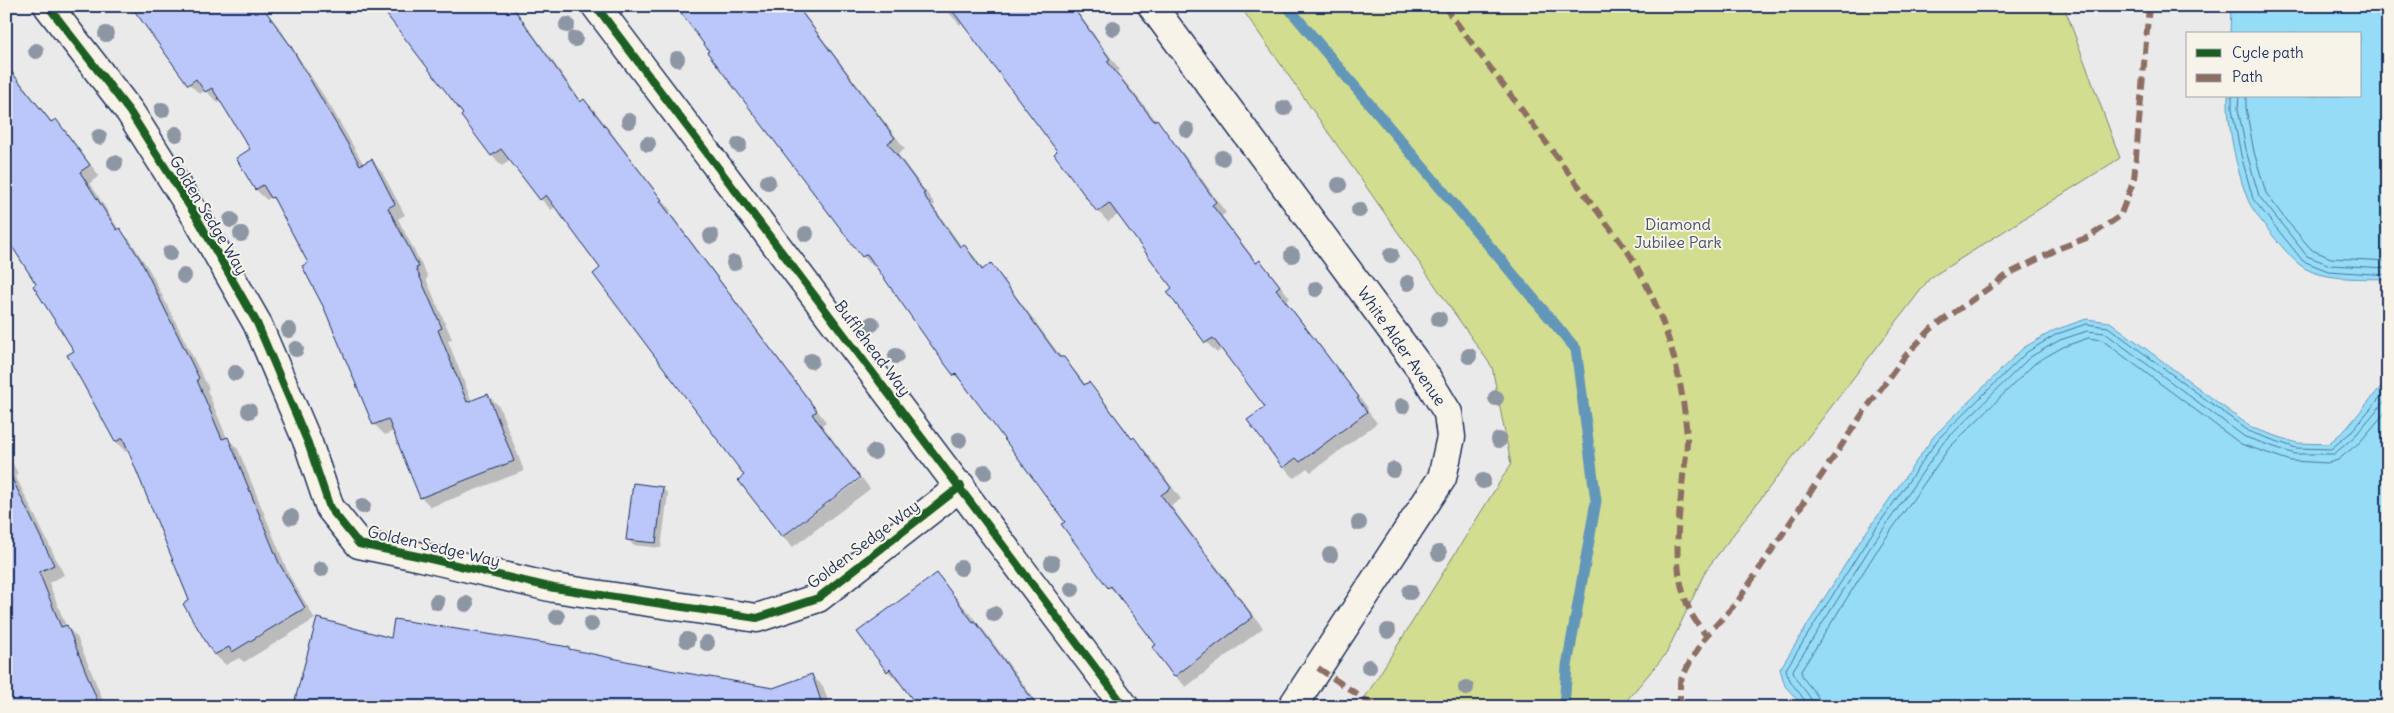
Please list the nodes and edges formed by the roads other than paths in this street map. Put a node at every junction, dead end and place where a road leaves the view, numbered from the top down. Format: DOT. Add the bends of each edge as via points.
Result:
graph roads {
  1 [pos="48,6"];
  2 [pos="596,6"];
  3 [pos="1152,6"];
  4 [pos="961,486"];
  5 [pos="1125,707"];
  6 [pos="1292,707"];
  1 -- 4 [label="street, Golden Sedge Way" via="130,112 202,226 256,323 308,443 330,508 359,544 554,588 757,618 818,598"];
  2 -- 4 [label="street, Bufflehead Way"];
  3 -- 6 [label="street, White Alder Avenue" via="1425,374 1448,413 1451,437 1442,478"];
  4 -- 5 [label="street, Bufflehead Way"];
}
